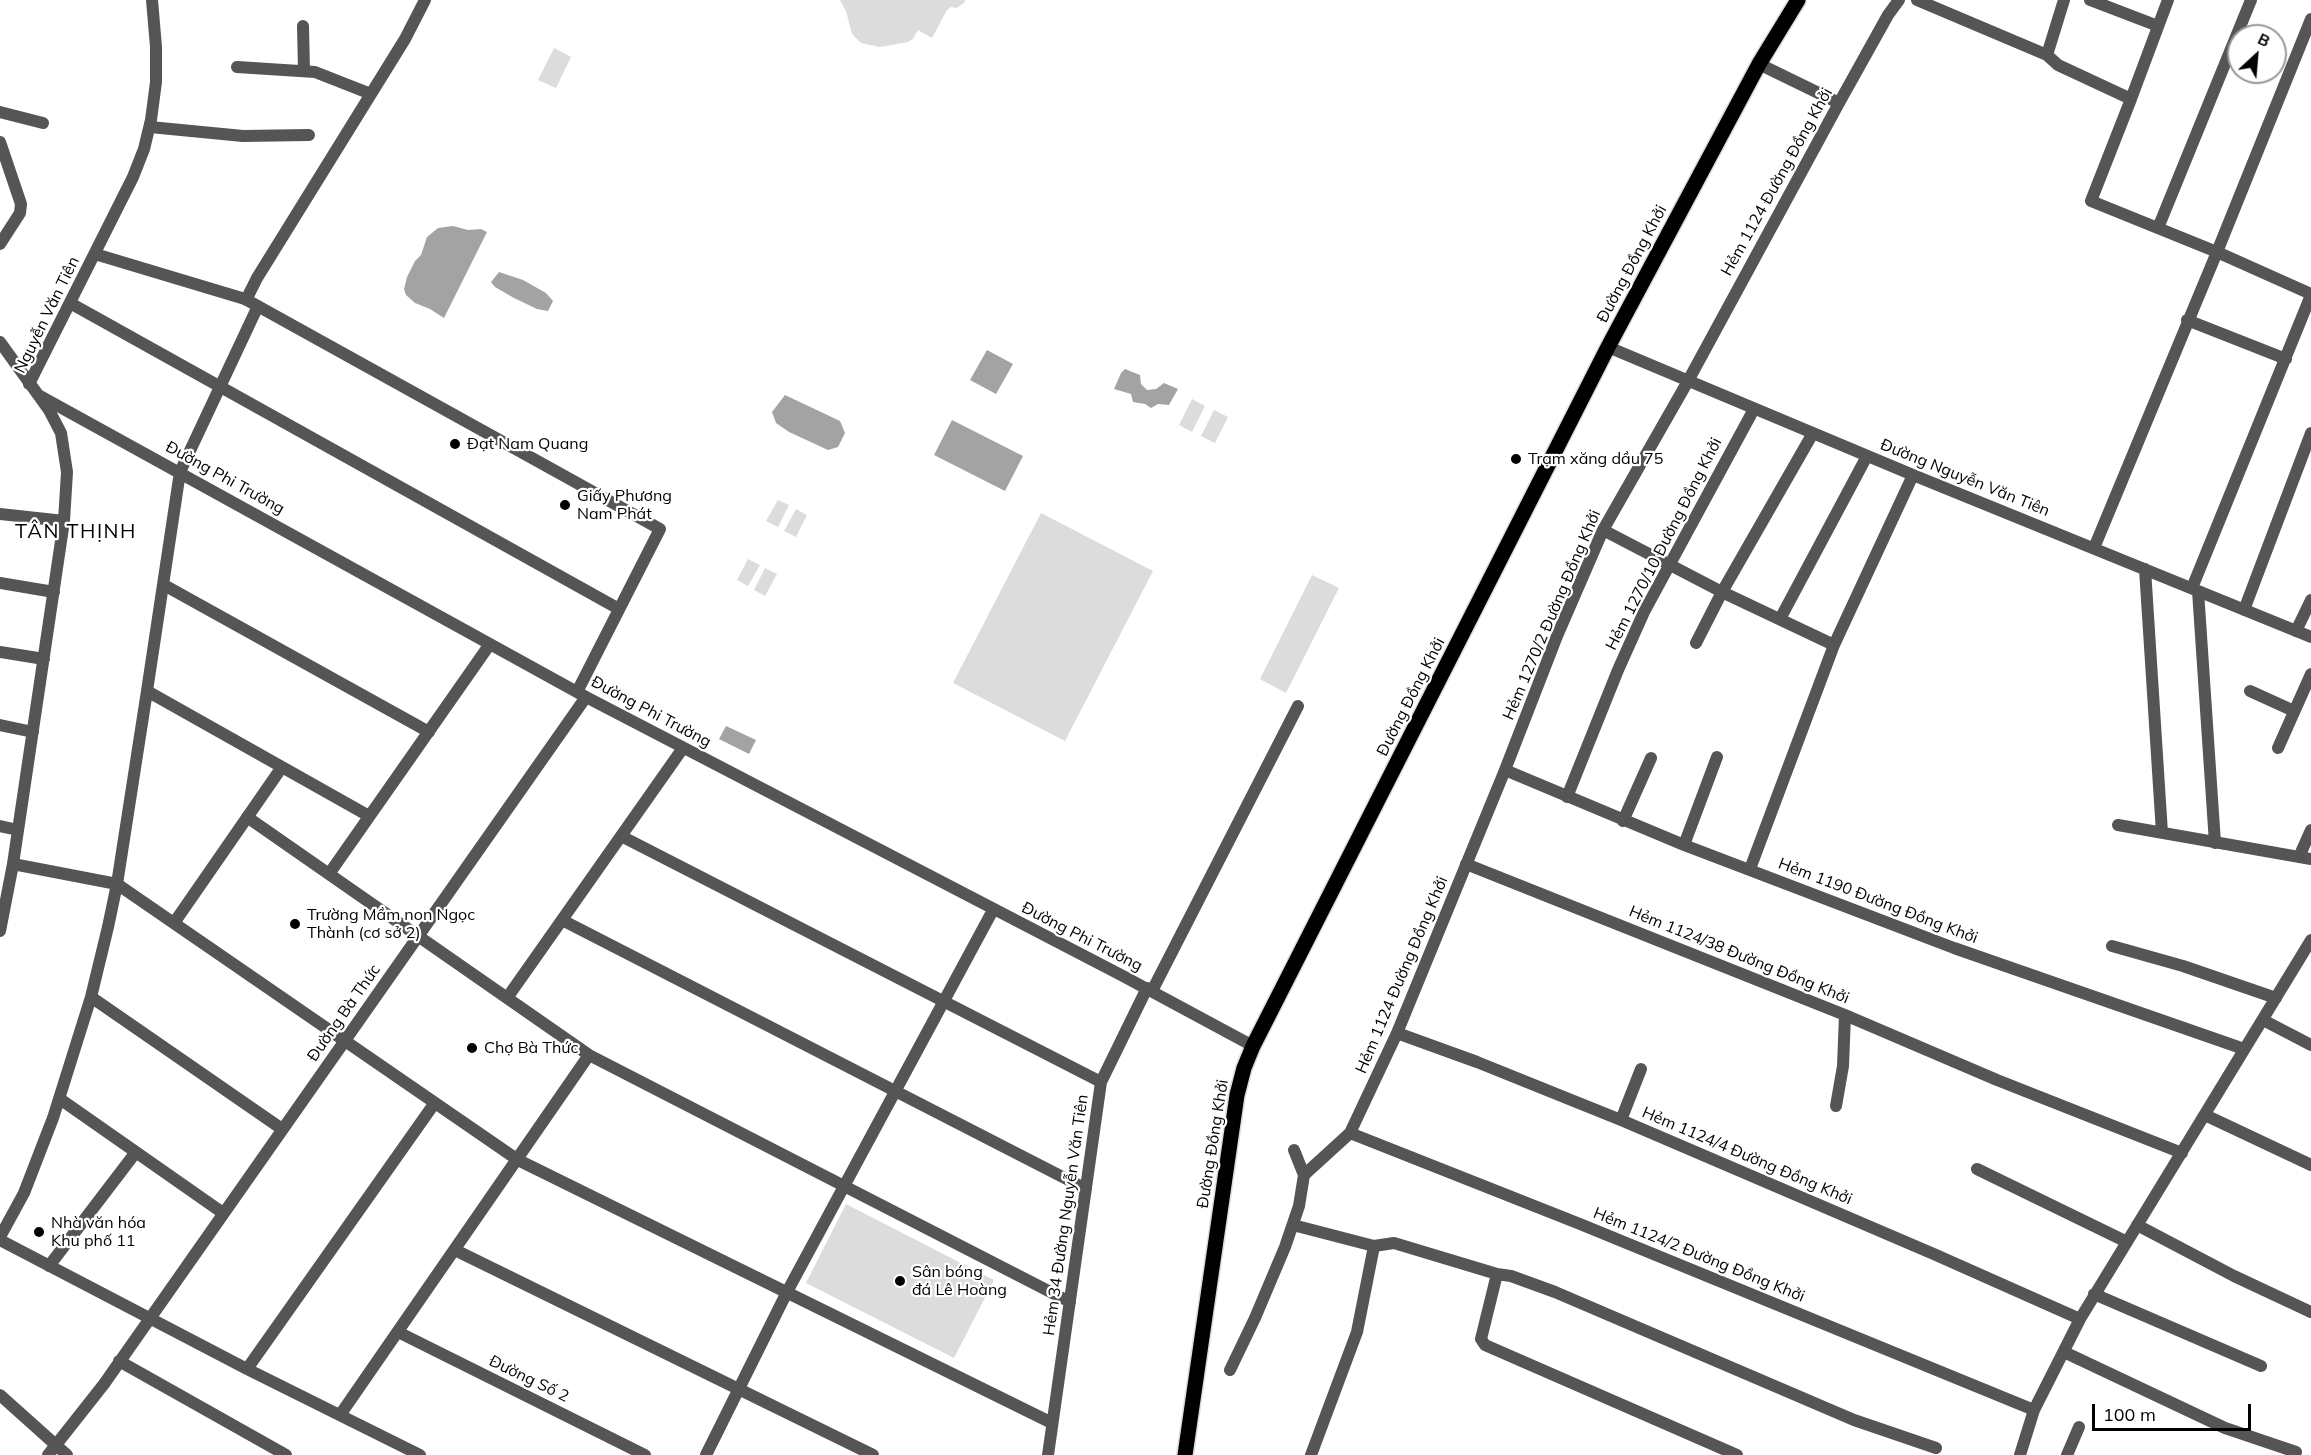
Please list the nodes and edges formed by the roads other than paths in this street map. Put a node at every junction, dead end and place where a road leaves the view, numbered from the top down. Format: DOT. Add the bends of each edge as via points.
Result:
graph roads {
  1 [pos="152,0"];
  2 [pos="425,0"];
  3 [pos="1798,0"];
  4 [pos="1899,0"];
  5 [pos="1917,0"];
  6 [pos="2064,0"];
  7 [pos="2090,0"];
  8 [pos="2168,0"];
  9 [pos="2251,0"];
  10 [pos="2311,19"];
  11 [pos="303,26"];
  12 [pos="2158,26"];
  13 [pos="2047,55"];
  14 [pos="1759,64"];
  15 [pos="237,67"];
  16 [pos="304,71"];
  17 [pos="371,94"];
  18 [pos="2131,99"];
  19 [pos="1839,102"];
  20 [pos="0,112"];
  21 [pos="43,123"];
  22 [pos="150,127"];
  23 [pos="309,135"];
  24 [pos="0,142"];
  25 [pos="2158,228"];
  26 [pos="0,244"];
  27 [pos="2217,252"];
  28 [pos="95,254"];
  29 [pos="2311,294"];
  30 [pos="246,300"];
  31 [pos="70,303"];
  32 [pos="258,306"];
  33 [pos="2187,320"];
  34 [pos="0,342"];
  35 [pos="1608,347"];
  36 [pos="2286,359"];
  37 [pos="1688,381"];
  38 [pos="29,384"];
  39 [pos="220,386"];
  40 [pos="40,396"];
  41 [pos="1754,409"];
  42 [pos="1812,433"];
  43 [pos="2311,433"];
  44 [pos="1867,456"];
  45 [pos="180,472"];
  46 [pos="1913,475"];
  47 [pos="0,514"];
  48 [pos="64,521"];
  49 [pos="1603,530"];
  50 [pos="2094,548"];
  51 [pos="1669,564"];
  52 [pos="2145,569"];
  53 [pos="0,583"];
  54 [pos="164,585"];
  55 [pos="2195,590"];
  56 [pos="54,592"];
  57 [pos="1722,592"];
  58 [pos="2311,600"];
  59 [pos="619,609"];
  60 [pos="2244,610"];
  61 [pos="1780,619"];
  62 [pos="2296,632"];
  63 [pos="2311,637"];
  64 [pos="1696,643"];
  65 [pos="490,644"];
  66 [pos="1834,645"];
  67 [pos="0,652"];
  68 [pos="44,659"];
  69 [pos="2311,674"];
  70 [pos="2250,691"];
  71 [pos="147,692"];
  72 [pos="582,695"];
  73 [pos="1298,706"];
  74 [pos="2294,711"];
  75 [pos="0,725"];
  76 [pos="33,732"];
  77 [pos="429,732"];
  78 [pos="683,748"];
  79 [pos="2278,748"];
  80 [pos="1717,757"];
  81 [pos="1651,758"];
  82 [pos="282,767"];
  83 [pos="1505,771"];
  84 [pos="1567,797"];
  85 [pos="369,816"];
  86 [pos="247,817"];
  87 [pos="1623,821"];
  88 [pos="2118,825"];
  89 [pos="0,826"];
  90 [pos="18,830"];
  91 [pos="2311,830"];
  92 [pos="2162,833"];
  93 [pos="621,836"];
  94 [pos="2215,843"];
  95 [pos="1684,845"];
  96 [pos="2305,858"];
  97 [pos="14,864"];
  98 [pos="1466,864"];
  99 [pos="1750,869"];
  100 [pos="329,874"];
  101 [pos="117,884"];
  102 [pos="993,910"];
  103 [pos="562,920"];
  104 [pos="174,923"];
  105 [pos="0,930"];
  106 [pos="418,936"];
  107 [pos="2311,940"];
  108 [pos="2112,945"];
  109 [pos="1149,990"];
  110 [pos="91,996"];
  111 [pos="507,998"];
  112 [pos="2276,998"];
  113 [pos="943,1002"];
  114 [pos="1845,1016"];
  115 [pos="2263,1020"];
  116 [pos="1397,1033"];
  117 [pos="344,1041"];
  118 [pos="2311,1044"];
  119 [pos="1253,1046"];
  120 [pos="2244,1050"];
  121 [pos="589,1055"];
  122 [pos="1641,1069"];
  123 [pos="1101,1083"];
  124 [pos="895,1091"];
  125 [pos="60,1099"];
  126 [pos="434,1104"];
  127 [pos="1836,1106"];
  128 [pos="2205,1115"];
  129 [pos="1621,1120"];
  130 [pos="282,1129"];
  131 [pos="1350,1133"];
  132 [pos="1294,1150"];
  133 [pos="136,1152"];
  134 [pos="2182,1153"];
  135 [pos="518,1160"];
  136 [pos="2311,1165"];
  137 [pos="1977,1169"];
  138 [pos="1304,1175"];
  139 [pos="844,1186"];
  140 [pos="1086,1190"];
  141 [pos="224,1213"];
  142 [pos="1293,1225"];
  143 [pos="2137,1225"];
  144 [pos="0,1238"];
  145 [pos="2127,1242"];
  146 [pos="1374,1246"];
  147 [pos="455,1250"];
  148 [pos="49,1266"];
  149 [pos="1497,1275"];
  150 [pos="787,1292"];
  151 [pos="2094,1294"];
  152 [pos="1070,1302"];
  153 [pos="2311,1312"];
  154 [pos="149,1318"];
  155 [pos="2080,1319"];
  156 [pos="398,1332"];
  157 [pos="2064,1352"];
  158 [pos="119,1361"];
  159 [pos="2261,1366"];
  160 [pos="247,1369"];
  161 [pos="1230,1370"];
  162 [pos="739,1389"];
  163 [pos="0,1395"];
  164 [pos="2034,1410"];
  165 [pos="340,1415"];
  166 [pos="1052,1423"];
  167 [pos="2079,1426"];
  168 [pos="1936,1448"];
  169 [pos="52,1450"];
  170 [pos="2296,1452"];
  171 [pos="67,1455"];
  172 [pos="286,1455"];
  173 [pos="420,1455"];
  174 [pos="645,1455"];
  175 [pos="706,1455"];
  176 [pos="873,1455"];
  177 [pos="1048,1455"];
  178 [pos="1185,1455"];
  179 [pos="1311,1455"];
  180 [pos="1737,1455"];
  181 [pos="2020,1455"];
  182 [pos="2067,1455"];
  1 -- 22 [label="street, Nguyễn Văn Tiên" via="157,65"];
  2 -- 17 [label="street"];
  3 -- 14 [label="main road, Đường Đồng Khởi"];
  4 -- 19 [label="street, Hẻm 1124 Đường Đồng Khởi"];
  5 -- 13 [label="street"];
  6 -- 13 [label="street"];
  7 -- 12 [label="street"];
  8 -- 12 [label="street"];
  9 -- 25 [label="street"];
  10 -- 27 [label="street"];
  11 -- 16 [label="street"];
  12 -- 18 [label="street"];
  13 -- 18 [label="street" via="2058,65"];
  14 -- 19 [label="street"];
  14 -- 35 [label="main road, Đường Đồng Khởi"];
  15 -- 16 [label="street"];
  16 -- 17 [label="street"];
  17 -- 30 [label="street"];
  18 -- 25 [label="street" via="2091,201"];
  19 -- 37 [label="street, Hẻm 1124 Đường Đồng Khởi"];
  20 -- 21 [label="street"];
  22 -- 23 [label="street" via="243,136"];
  22 -- 28 [label="street, Nguyễn Văn Tiên" via="136,170"];
  24 -- 26 [label="street" via="21,204 20,213"];
  25 -- 27 [label="street"];
  27 -- 29 [label="street"];
  27 -- 33 [label="street"];
  28 -- 30 [label="street"];
  28 -- 31 [label="street, Nguyễn Văn Tiên"];
  29 -- 36 [label="street"];
  30 -- 32 [label="street"];
  31 -- 38 [label="street, Nguyễn Văn Tiên"];
  31 -- 39 [label="street"];
  32 -- 39 [label="street"];
  32 -- 59 [label="street, Đường Bà Thức" via="660,529"];
  33 -- 36 [label="street"];
  33 -- 50 [label="street"];
  34 -- 38 [label="street"];
  35 -- 37 [label="street, Đường Nguyễn Văn Tiên"];
  35 -- 119 [label="main road, Đường Đồng Khởi"];
  36 -- 55 [label="street"];
  37 -- 41 [label="street, Đường Nguyễn Văn Tiên"];
  37 -- 49 [label="street, Hẻm 1270/2 Đường Đồng Khởi"];
  38 -- 40 [label="street, Nguyễn Văn Tiên"];
  39 -- 45 [label="street"];
  39 -- 59 [label="street"];
  40 -- 45 [label="street, Đường Phi Trường"];
  40 -- 48 [label="street, Nguyễn Văn Tiên" via="64,445 68,486"];
  41 -- 42 [label="street, Đường Nguyễn Văn Tiên"];
  41 -- 51 [label="street, Hẻm 1270/10 Đường Đồng Khởi"];
  42 -- 44 [label="street, Đường Nguyễn Văn Tiên"];
  42 -- 57 [label="street"];
  43 -- 60 [label="street"];
  44 -- 46 [label="street, Đường Nguyễn Văn Tiên"];
  44 -- 61 [label="street"];
  45 -- 54 [label="street"];
  45 -- 65 [label="street, Đường Phi Trường"];
  46 -- 50 [label="street, Đường Nguyễn Văn Tiên"];
  46 -- 66 [label="street"];
  47 -- 48 [label="street"];
  48 -- 56 [label="street, Nguyễn Văn Tiên"];
  49 -- 51 [label="street"];
  49 -- 83 [label="street, Hẻm 1270/2 Đường Đồng Khởi"];
  50 -- 52 [label="street, Đường Nguyễn Văn Tiên"];
  51 -- 57 [label="street"];
  51 -- 84 [label="street, Hẻm 1270/10 Đường Đồng Khởi" via="1617,670"];
  52 -- 55 [label="street, Đường Nguyễn Văn Tiên"];
  52 -- 92 [label="street"];
  53 -- 56 [label="street"];
  54 -- 71 [label="street"];
  54 -- 77 [label="street"];
  55 -- 60 [label="street, Đường Nguyễn Văn Tiên"];
  55 -- 94 [label="street"];
  56 -- 68 [label="street, Nguyễn Văn Tiên"];
  57 -- 61 [label="street"];
  57 -- 64 [label="street"];
  58 -- 62 [label="street"];
  59 -- 72 [label="street, Đường Bà Thức"];
  60 -- 62 [label="street, Đường Nguyễn Văn Tiên"];
  61 -- 66 [label="street"];
  62 -- 63 [label="street, Đường Nguyễn Văn Tiên"];
  65 -- 72 [label="street, Đường Phi Trường"];
  65 -- 77 [label="street"];
  66 -- 99 [label="street"];
  67 -- 68 [label="street"];
  68 -- 76 [label="street, Nguyễn Văn Tiên"];
  69 -- 74 [label="street"];
  70 -- 74 [label="street"];
  71 -- 82 [label="street"];
  71 -- 101 [label="street"];
  72 -- 78 [label="street, Đường Phi Trường"];
  72 -- 106 [label="street, Đường Bà Thức"];
  73 -- 109 [label="street, Hẻm 34 Đường Nguyễn Văn Tiên"];
  74 -- 79 [label="street"];
  75 -- 76 [label="street"];
  76 -- 90 [label="street, Nguyễn Văn Tiên"];
  77 -- 85 [label="street"];
  78 -- 93 [label="street"];
  78 -- 102 [label="street, Đường Phi Trường"];
  80 -- 95 [label="street"];
  81 -- 87 [label="street"];
  82 -- 85 [label="street"];
  82 -- 86 [label="street"];
  83 -- 84 [label="street, Hẻm 1190 Đường Đồng Khởi"];
  83 -- 98 [label="street, Hẻm 1124 Đường Đồng Khởi"];
  84 -- 87 [label="street, Hẻm 1190 Đường Đồng Khởi"];
  85 -- 100 [label="street"];
  86 -- 100 [label="street"];
  86 -- 104 [label="street"];
  87 -- 95 [label="street, Hẻm 1190 Đường Đồng Khởi"];
  88 -- 92 [label="street"];
  89 -- 90 [label="street"];
  90 -- 97 [label="street, Nguyễn Văn Tiên"];
  91 -- 96 [label="street"];
  92 -- 94 [label="street"];
  93 -- 103 [label="street"];
  93 -- 113 [label="street"];
  94 -- 96 [label="street"];
  95 -- 99 [label="street, Hẻm 1190 Đường Đồng Khởi"];
  97 -- 101 [label="street"];
  97 -- 105 [label="street, Nguyễn Văn Tiên"];
  98 -- 114 [label="street, Hẻm 1124/38 Đường Đồng Khởi"];
  98 -- 116 [label="street, Hẻm 1124 Đường Đồng Khởi"];
  99 -- 120 [label="street, Hẻm 1190 Đường Đồng Khởi" via="1954,948"];
  100 -- 106 [label="street"];
  101 -- 104 [label="street"];
  101 -- 110 [label="street"];
  102 -- 109 [label="street, Đường Phi Trường"];
  102 -- 113 [label="street"];
  103 -- 111 [label="street"];
  103 -- 124 [label="street"];
  104 -- 117 [label="street"];
  106 -- 111 [label="street"];
  106 -- 117 [label="street, Đường Bà Thức"];
  107 -- 112 [label="street"];
  108 -- 112 [label="street"];
  109 -- 119 [label="street, Đường Phi Trường"];
  109 -- 123 [label="street, Hẻm 34 Đường Nguyễn Văn Tiên"];
  110 -- 125 [label="street"];
  110 -- 130 [label="street"];
  111 -- 121 [label="street"];
  112 -- 115 [label="street"];
  113 -- 123 [label="street"];
  113 -- 124 [label="street"];
  114 -- 127 [label="street"];
  114 -- 134 [label="street, Hẻm 1124/38 Đường Đồng Khởi"];
  115 -- 118 [label="street"];
  115 -- 120 [label="street"];
  116 -- 129 [label="street, Hẻm 1124/4 Đường Đồng Khởi"];
  116 -- 131 [label="street, Hẻm 1124 Đường Đồng Khởi"];
  117 -- 126 [label="street"];
  117 -- 130 [label="street, Đường Bà Thức"];
  119 -- 178 [label="main road, Đường Đồng Khởi" via="1237,1095"];
  120 -- 128 [label="street"];
  121 -- 135 [label="street"];
  121 -- 139 [label="street"];
  122 -- 129 [label="street"];
  123 -- 140 [label="street, Hẻm 34 Đường Nguyễn Văn Tiên"];
  124 -- 139 [label="street"];
  124 -- 140 [label="street"];
  125 -- 133 [label="street"];
  125 -- 144 [label="street" via="30,1179"];
  126 -- 135 [label="street"];
  126 -- 160 [label="street"];
  128 -- 134 [label="street"];
  128 -- 136 [label="street"];
  129 -- 155 [label="street, Hẻm 1124/4 Đường Đồng Khởi"];
  130 -- 141 [label="street, Đường Bà Thức"];
  131 -- 138 [label="street, Hẻm 1124 Đường Đồng Khởi"];
  131 -- 164 [label="street, Hẻm 1124/2 Đường Đồng Khởi"];
  132 -- 138 [label="street"];
  133 -- 141 [label="street"];
  133 -- 148 [label="street"];
  134 -- 143 [label="street"];
  135 -- 147 [label="street"];
  135 -- 150 [label="street"];
  137 -- 145 [label="street"];
  138 -- 142 [label="street"];
  139 -- 150 [label="street"];
  139 -- 152 [label="street"];
  140 -- 152 [label="street, Hẻm 34 Đường Nguyễn Văn Tiên"];
  141 -- 154 [label="street, Đường Bà Thức"];
  142 -- 146 [label="street"];
  142 -- 161 [label="street" via="1256,1318"];
  143 -- 145 [label="street"];
  143 -- 153 [label="street"];
  144 -- 148 [label="street"];
  145 -- 151 [label="street"];
  146 -- 149 [label="street" via="1394,1243"];
  146 -- 179 [label="street" via="1357,1332"];
  147 -- 156 [label="street"];
  147 -- 162 [label="street"];
  148 -- 154 [label="street"];
  149 -- 168 [label="street" via="1555,1292 1854,1420"];
  149 -- 180 [label="street" via="1481,1339 1485,1345"];
  150 -- 162 [label="street"];
  150 -- 166 [label="street"];
  151 -- 155 [label="street"];
  151 -- 159 [label="street"];
  152 -- 166 [label="street, Hẻm 34 Đường Nguyễn Văn Tiên"];
  154 -- 158 [label="street, Đường Bà Thức"];
  154 -- 160 [label="street"];
  155 -- 157 [label="street"];
  156 -- 165 [label="street"];
  156 -- 174 [label="street, Đường Số 2"];
  157 -- 164 [label="street"];
  157 -- 170 [label="street" via="2225,1428"];
  158 -- 169 [label="street, Đường Bà Thức"];
  158 -- 172 [label="street"];
  160 -- 165 [label="street"];
  162 -- 175 [label="street"];
  162 -- 176 [label="street"];
  163 -- 169 [label="street"];
  164 -- 181 [label="street"];
  165 -- 173 [label="street"];
  166 -- 177 [label="street, Hẻm 34 Đường Nguyễn Văn Tiên"];
  167 -- 182 [label="street"];
  169 -- 171 [label="street"];
}
